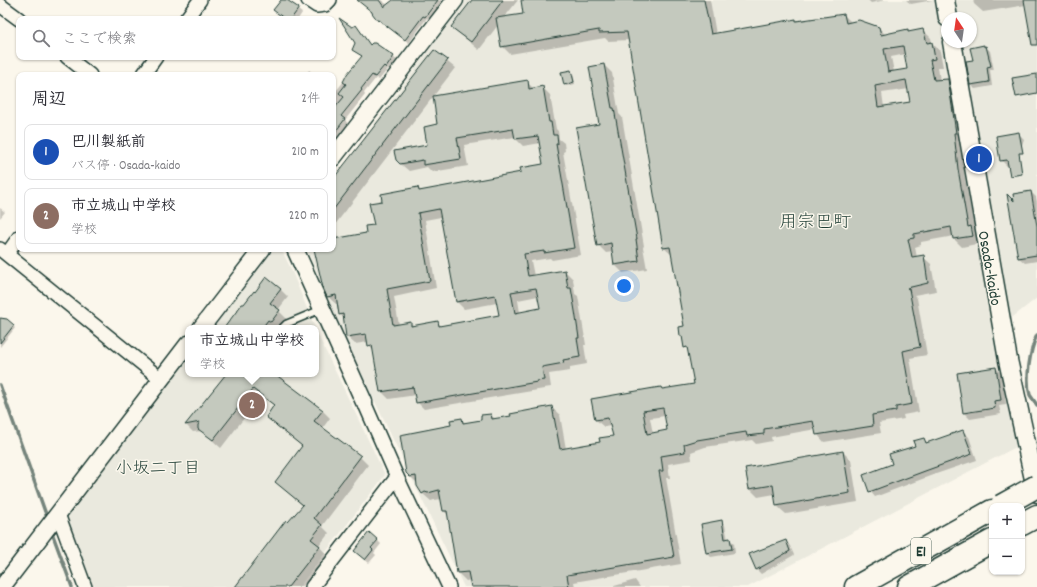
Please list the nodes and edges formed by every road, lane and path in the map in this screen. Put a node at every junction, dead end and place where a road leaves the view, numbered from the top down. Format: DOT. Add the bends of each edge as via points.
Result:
graph roads {
  1 [pos="200,0"];
  2 [pos="308,0"];
  3 [pos="330,0"];
  4 [pos="455,0"];
  5 [pos="945,0"];
  6 [pos="0,4"];
  7 [pos="947,12"];
  8 [pos="188,16"];
  9 [pos="16,17"];
  10 [pos="953,48"];
  11 [pos="71,60"];
  12 [pos="154,60"];
  13 [pos="86,72"];
  14 [pos="145,72"];
  15 [pos="336,154"];
  16 [pos="16,240"];
  17 [pos="3,251"];
  18 [pos="260,252"];
  19 [pos="296,252"];
  20 [pos="322,309"];
  21 [pos="203,325"];
  22 [pos="285,325"];
  23 [pos="185,348"];
  24 [pos="161,379"];
  25 [pos="364,402"];
  26 [pos="397,477"];
  27 [pos="1037,486"];
  28 [pos="1037,493"];
  29 [pos="1007,503"];
  30 [pos="989,513"];
  31 [pos="58,514"];
  32 [pos="1037,516"];
  33 [pos="1025,522"];
  34 [pos="989,543"];
  35 [pos="2,587"];
  36 [pos="85,587"];
  37 [pos="312,587"];
  38 [pos="450,587"];
  39 [pos="856,587"];
  40 [pos="909,587"];
  1 -- 8 [label="street"];
  2 -- 3 [label="street" via="317,6 325,5"];
  4 -- 15 [label="street"];
  5 -- 7 [label="main road"];
  6 -- 9 [label="street"];
  10 -- 28 [label="main road, Osada-kaido" via="1008,360"];
  11 -- 13 [label="street"];
  12 -- 14 [label="street"];
  16 -- 17 [label="street"];
  17 -- 24 [label="street"];
  18 -- 21 [label="street"];
  19 -- 20 [label="street"];
  20 -- 22 [label="lane"];
  20 -- 25 [label="street"];
  23 -- 24 [label="street"];
  24 -- 31 [label="street"];
  25 -- 26 [label="street"];
  26 -- 37 [label="street"];
  26 -- 38 [label="street"];
  27 -- 29 [label="highway, E1, bridge"];
  30 -- 39 [label="highway, E1"];
  31 -- 35 [label="street"];
  31 -- 36 [label="street"];
  32 -- 33 [label="highway"];
  34 -- 40 [label="highway, E1"];
}
